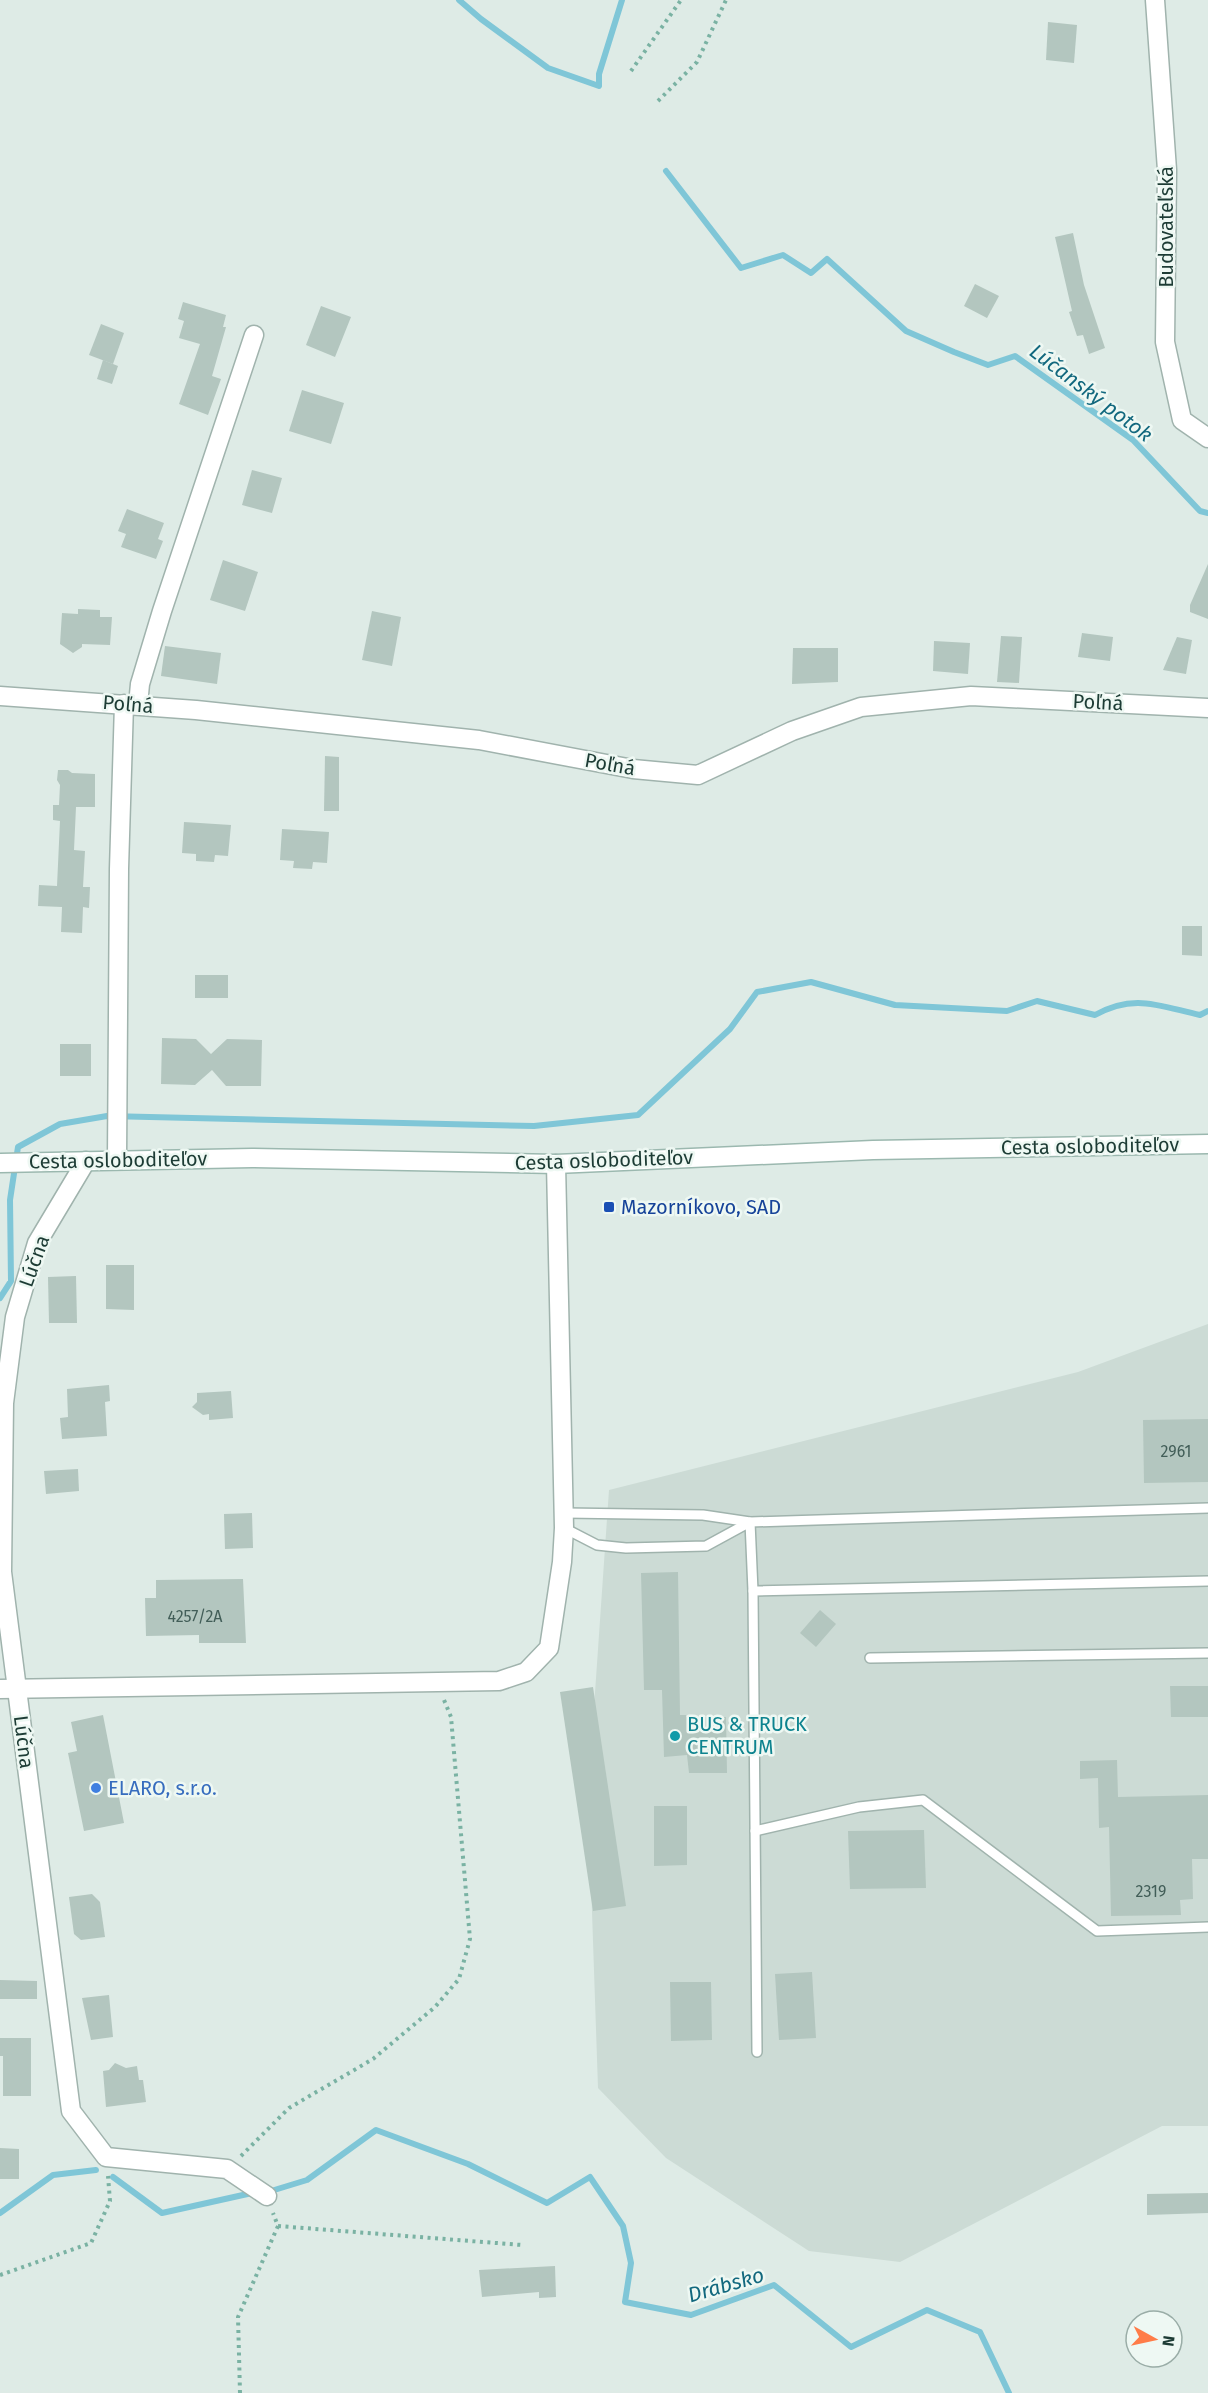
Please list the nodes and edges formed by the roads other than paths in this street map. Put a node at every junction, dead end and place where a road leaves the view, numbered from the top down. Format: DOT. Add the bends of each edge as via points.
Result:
graph roads {
  1 [pos="1155,0"];
  2 [pos="254,335"];
  3 [pos="1208,438"];
  4 [pos="0,696"];
  5 [pos="131,704"];
  6 [pos="1208,708"];
  7 [pos="1208,1144"];
  8 [pos="117,1160"];
  9 [pos="86,1161"];
  10 [pos="0,1162"];
  11 [pos="556,1164"];
  12 [pos="1208,1508"];
  13 [pos="565,1520"];
  14 [pos="750,1522"];
  15 [pos="1208,1581"];
  16 [pos="753,1591"];
  17 [pos="1208,1653"];
  18 [pos="870,1658"];
  19 [pos="9,1688"];
  20 [pos="755,1831"];
  21 [pos="1208,1927"];
  22 [pos="757,2052"];
  23 [pos="267,2196"];
  1 -- 3 [label="street, Budovateľská" via="1167,170 1165,342 1182,420"];
  2 -- 5 [label="street"];
  4 -- 5 [label="street, Poľná"];
  5 -- 6 [label="street, Poľná" via="479,740 633,769 698,775 792,731 861,707 971,696"];
  5 -- 8 [label="street" via="119,870"];
  7 -- 11 [label="street, Cesta osloboditeľov" via="873,1150"];
  8 -- 9 [label="street, Cesta osloboditeľov"];
  8 -- 11 [label="street, Cesta osloboditeľov" via="252,1158"];
  9 -- 10 [label="street, Cesta osloboditeľov"];
  9 -- 19 [label="street, Lúčna" via="37,1243 15,1317 4,1403 2,1572"];
  11 -- 13 [label="street"];
  12 -- 14 [label="lane"];
  13 -- 14 [label="lane" via="703,1515"];
  13 -- 14 [label="lane" via="597,1545 626,1548 706,1546"];
  13 -- 19 [label="street" via="549,1648 526,1672 499,1681"];
  14 -- 16 [label="lane"];
  15 -- 16 [label="lane"];
  16 -- 20 [label="lane"];
  17 -- 18 [label="lane"];
  19 -- 23 [label="street, Lúčna" via="71,2111 106,2157 227,2169"];
  20 -- 21 [label="lane" via="859,1807 923,1800 1097,1931"];
  20 -- 22 [label="lane"];
}
